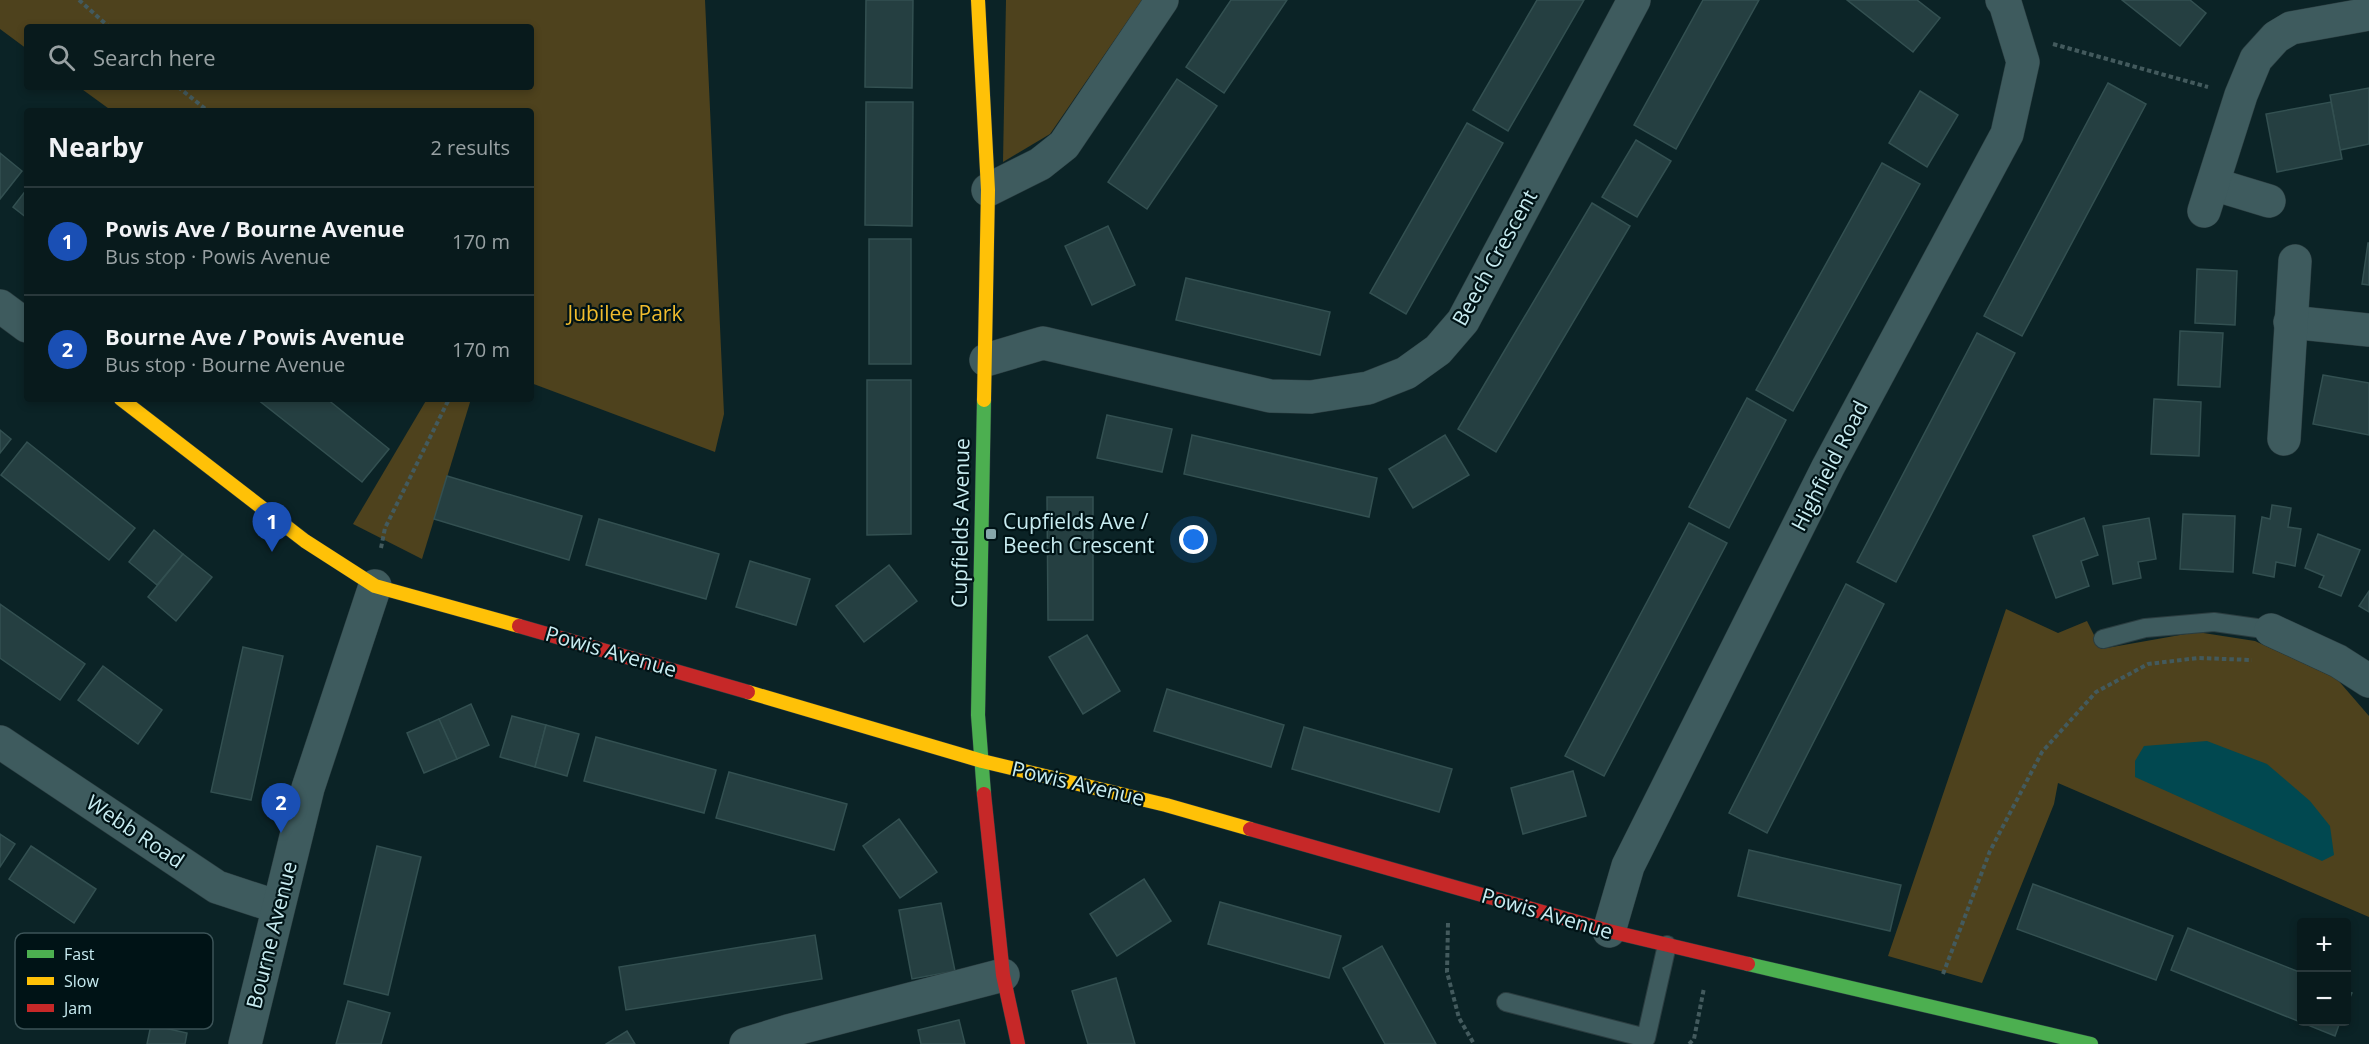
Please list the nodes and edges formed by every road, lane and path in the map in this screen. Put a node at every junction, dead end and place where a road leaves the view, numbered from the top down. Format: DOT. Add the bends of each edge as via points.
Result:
graph roads {
  1 [pos="79,0"];
  2 [pos="978,0"];
  3 [pos="1162,0"];
  4 [pos="1634,0"];
  5 [pos="2002,0"];
  6 [pos="2369,14"];
  7 [pos="106,24"];
  8 [pos="2015,33"];
  9 [pos="182,90"];
  10 [pos="2241,96"];
  11 [pos="204,108"];
  12 [pos="988,190"];
  13 [pos="2269,201"];
  14 [pos="2295,261"];
  15 [pos="0,306"];
  16 [pos="2290,322"];
  17 [pos="24,324"];
  18 [pos="2369,330"];
  19 [pos="986,360"];
  20 [pos="125,402"];
  21 [pos="448,402"];
  22 [pos="2284,439"];
  23 [pos="375,586"];
  24 [pos="2271,630"];
  25 [pos="2103,639"];
  26 [pos="2369,681"];
  27 [pos="0,742"];
  28 [pos="982,761"];
  29 [pos="1449,886"];
  30 [pos="278,907"];
  31 [pos="1609,932"];
  32 [pos="1667,945"];
  33 [pos="1710,955"];
  34 [pos="1003,975"];
  35 [pos="1506,1002"];
  36 [pos="1931,1005"];
  37 [pos="245,1044"];
  38 [pos="746,1044"];
  39 [pos="1018,1044"];
  40 [pos="1474,1044"];
  41 [pos="1689,1044"];
  42 [pos="2091,1044"];
  1 -- 7 [label="path"];
  2 -- 12 [label="street, Cupfields Avenue"];
  3 -- 12 [label="street" via="1064,145 1040,164"];
  4 -- 19 [label="street, Beech Crescent" via="1463,321 1438,350 1406,373 1368,388 1300,397 1270,396 1043,343"];
  5 -- 8 [label="street, Highfield Road"];
  6 -- 10 [label="street" via="2283,32 2256,59"];
  8 -- 10 [label="path"];
  8 -- 31 [label="street, Highfield Road" via="2023,62 2007,134 1828,467 1628,866"];
  9 -- 11 [label="path"];
  10 -- 13 [label="street" via="2208,198"];
  12 -- 19 [label="street, Cupfields Avenue"];
  14 -- 16 [label="street"];
  15 -- 17 [label="street"];
  16 -- 18 [label="street"];
  16 -- 22 [label="street"];
  19 -- 28 [label="street, Cupfields Avenue" via="978,715"];
  20 -- 23 [label="street, Powis Avenue" via="305,541"];
  21 -- 23 [label="path" via="385,528"];
  23 -- 28 [label="street, Powis Avenue"];
  23 -- 30 [label="street, Bourne Avenue" via="308,788"];
  24 -- 25 [label="lane" via="2214,622 2145,628"];
  24 -- 26 [label="street" via="2338,661"];
  24 -- 36 [label="path" via="2257,660 2198,658 2148,664 2096,692 2042,752 1990,851"];
  27 -- 30 [label="street, Webb Road" via="217,887"];
  28 -- 29 [label="street, Powis Avenue" via="1166,805"];
  28 -- 34 [label="street, Cupfields Avenue"];
  29 -- 31 [label="street, Powis Avenue"];
  29 -- 40 [label="path" via="1447,972 1459,1018"];
  30 -- 37 [label="street, Bourne Avenue"];
  31 -- 32 [label="street, Powis Avenue"];
  32 -- 33 [label="street, Powis Avenue"];
  32 -- 35 [label="lane" via="1646,1038"];
  33 -- 36 [label="street, Powis Avenue"];
  33 -- 41 [label="path" via="1694,1039"];
  34 -- 38 [label="street"];
  34 -- 39 [label="street, Cupfields Avenue"];
  36 -- 42 [label="street, Powis Avenue"];
}
